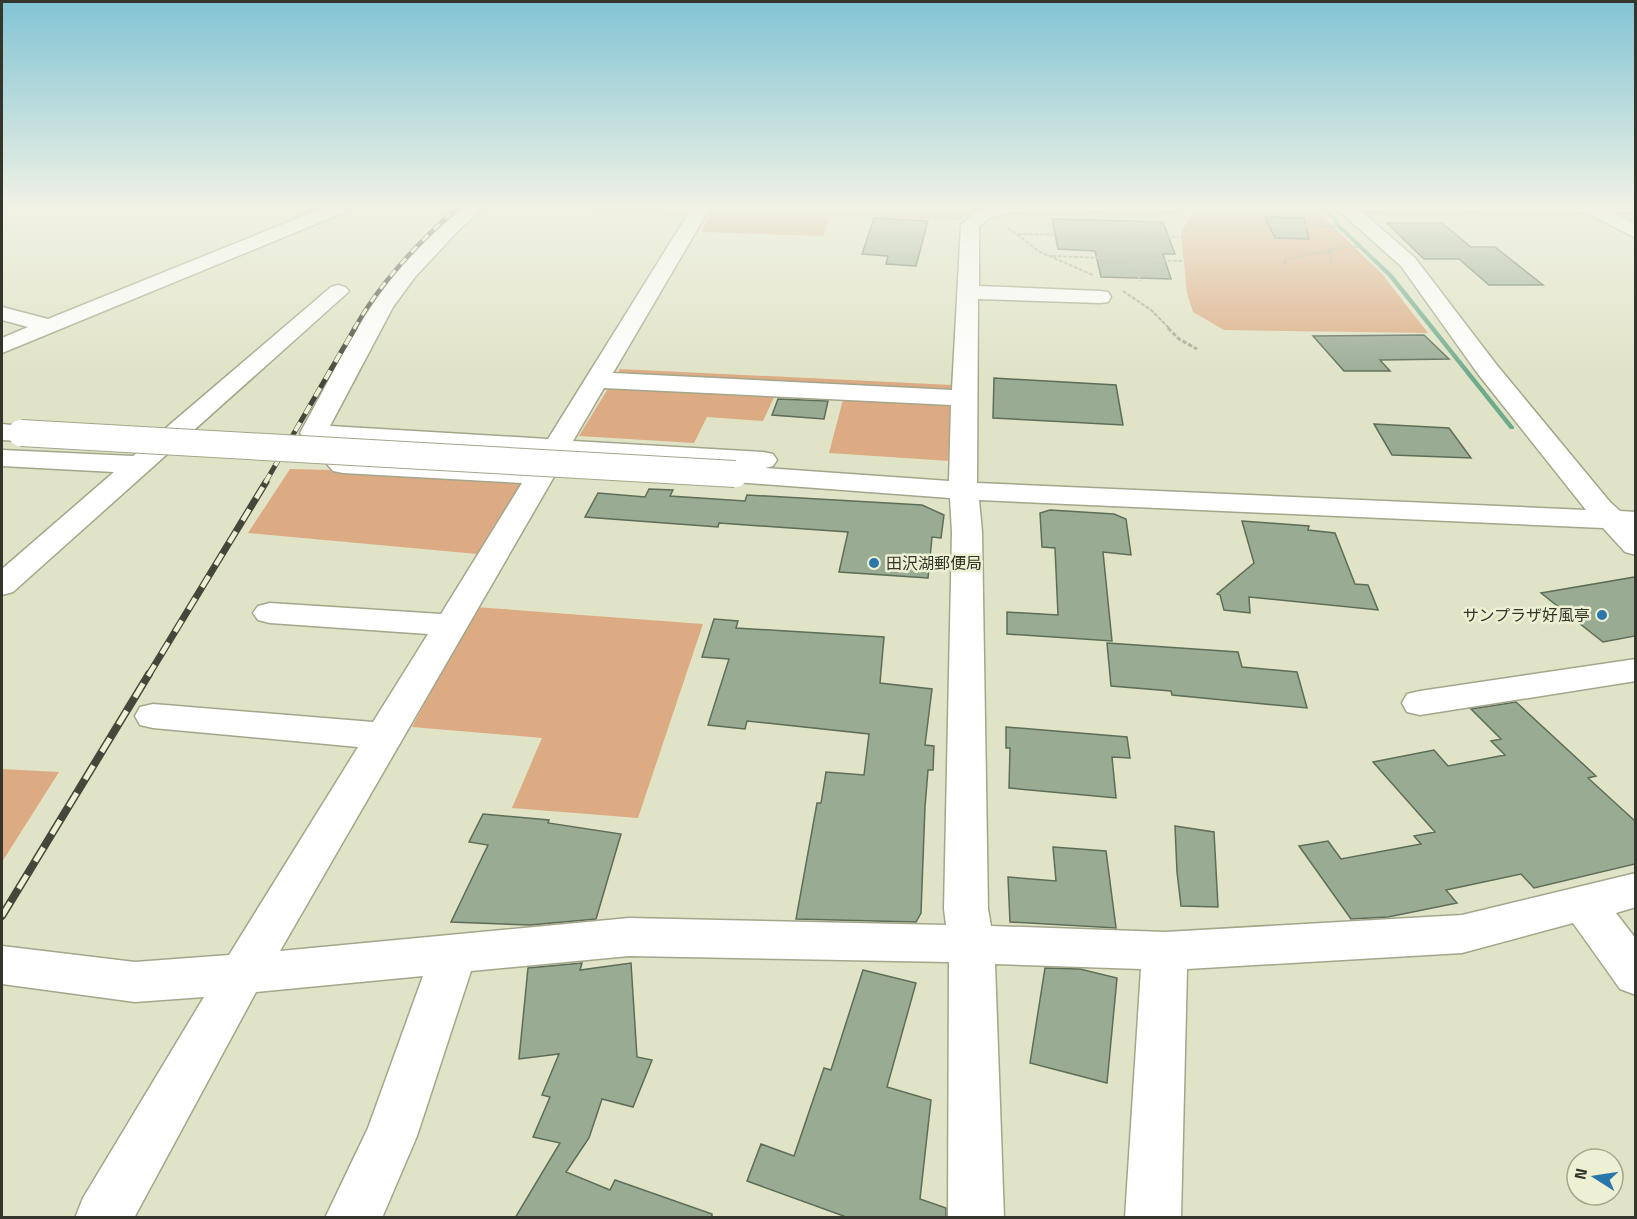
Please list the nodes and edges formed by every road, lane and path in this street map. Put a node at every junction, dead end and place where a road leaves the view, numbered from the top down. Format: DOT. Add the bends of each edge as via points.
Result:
graph roads {
  1 [pos="200,263"];
  2 [pos="417,263"];
  3 [pos="668,263"];
  4 [pos="968,263"];
  5 [pos="1135,263"];
  6 [pos="1409,263"];
  7 [pos="1140,281"];
  8 [pos="338,291"];
  9 [pos="967,292"];
  10 [pos="1100,297"];
  11 [pos="2,313"];
  12 [pos="47,326"];
  13 [pos="2,346"];
  14 [pos="598,380"];
  15 [pos="964,398"];
  16 [pos="11,433"];
  17 [pos="2,458"];
  18 [pos="549,461"];
  19 [pos="139,465"];
  20 [pos="964,487"];
  21 [pos="1624,521"];
  22 [pos="1635,546"];
  23 [pos="2,585"];
  24 [pos="270,613"];
  25 [pos="450,625"];
  26 [pos="1635,670"];
  27 [pos="1420,703"];
  28 [pos="153,716"];
  29 [pos="386,736"];
  30 [pos="1635,890"];
  31 [pos="1584,904"];
  32 [pos="972,944"];
  33 [pos="1165,951"];
  34 [pos="454,954"];
  35 [pos="2,965"];
  36 [pos="242,974"];
  37 [pos="1635,975"];
  38 [pos="103,1218"];
  39 [pos="353,1218"];
  40 [pos="976,1218"];
  41 [pos="1153,1218"];
  1 -- 12 [label="street"];
  2 -- 18 [label="street" via="383,306 313,433 343,465"];
  3 -- 14 [label="street"];
  4 -- 9 [label="street"];
  5 -- 7 [label="path"];
  6 -- 21 [label="street" via="1486,369"];
  8 -- 19 [label="street"];
  9 -- 10 [label="street"];
  9 -- 15 [label="street"];
  11 -- 12 [label="street"];
  12 -- 13 [label="street"];
  14 -- 15 [label="street"];
  14 -- 18 [label="street"];
  15 -- 20 [label="street"];
  16 -- 20 [label="street, bridge"];
  17 -- 19 [label="street"];
  18 -- 20 [label="street"];
  18 -- 25 [label="street"];
  19 -- 23 [label="street"];
  20 -- 21 [label="street"];
  20 -- 32 [label="street" via="966,909"];
  21 -- 22 [label="street"];
  24 -- 25 [label="street"];
  25 -- 29 [label="street"];
  26 -- 27 [label="street"];
  28 -- 29 [label="street"];
  29 -- 36 [label="street"];
  30 -- 31 [label="street"];
  31 -- 33 [label="street" via="1462,934"];
  31 -- 37 [label="street"];
  32 -- 33 [label="street"];
  32 -- 34 [label="street" via="628,937"];
  32 -- 40 [label="street"];
  33 -- 41 [label="street"];
  34 -- 36 [label="street"];
  34 -- 39 [label="street" via="391,1136"];
  35 -- 36 [label="street" via="135,981"];
  36 -- 38 [label="street"];
}
